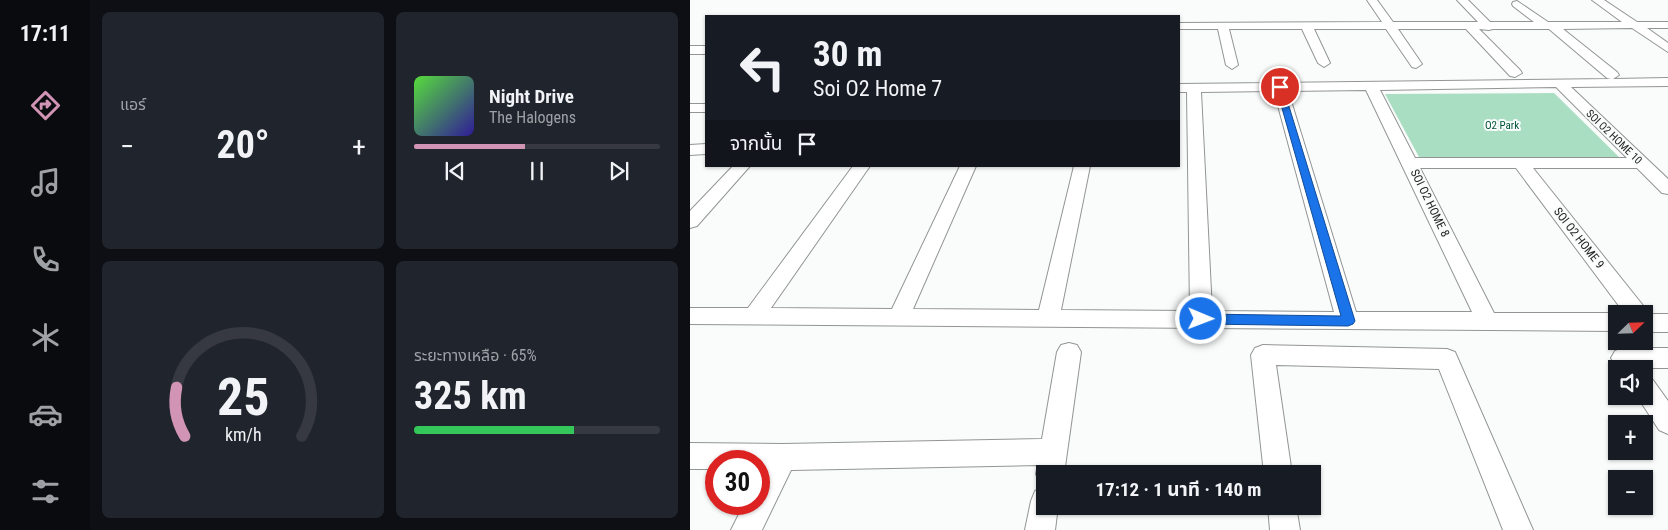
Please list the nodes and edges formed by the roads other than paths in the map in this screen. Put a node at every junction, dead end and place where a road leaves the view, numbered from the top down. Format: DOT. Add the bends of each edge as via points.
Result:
graph roads {
  1 [pos="1372,0"];
  2 [pos="1462,0"];
  3 [pos="1597,0"];
  4 [pos="1517,4"];
  5 [pos="1306,25"];
  6 [pos="1668,25"];
  7 [pos="1180,26"];
  8 [pos="1223,26"];
  9 [pos="1391,26"];
  10 [pos="1470,26"];
  11 [pos="1489,26"];
  12 [pos="1550,26"];
  13 [pos="1633,26"];
  14 [pos="1668,48"];
  15 [pos="690,50"];
  16 [pos="705,50"];
  17 [pos="1324,63"];
  18 [pos="1416,64"];
  19 [pos="1232,65"];
  20 [pos="1514,73"];
  21 [pos="1612,75"];
  22 [pos="1653,82"];
  23 [pos="1668,82"];
  24 [pos="1560,84"];
  25 [pos="1371,86"];
  26 [pos="1280,87"];
  27 [pos="1186,88"];
  28 [pos="1668,94"];
  29 [pos="690,108"];
  30 [pos="705,108"];
  31 [pos="705,149"];
  32 [pos="690,150"];
  33 [pos="1410,163"];
  34 [pos="1521,163"];
  35 [pos="1642,164"];
  36 [pos="741,167"];
  37 [pos="861,167"];
  38 [pos="968,167"];
  39 [pos="1082,167"];
  40 [pos="1668,189"];
  41 [pos="690,222"];
  42 [pos="1630,305"];
  43 [pos="690,316"];
  44 [pos="754,316"];
  45 [pos="899,317"];
  46 [pos="1048,318"];
  47 [pos="1201,319"];
  48 [pos="1348,321"];
  49 [pos="1486,322"];
  50 [pos="1608,322"];
  51 [pos="1653,323"];
  52 [pos="1668,323"];
  53 [pos="1069,352"];
  54 [pos="1668,358"];
  55 [pos="1624,360"];
  56 [pos="1653,400"];
  57 [pos="1668,422"];
  58 [pos="690,456"];
  59 [pos="782,457"];
  60 [pos="1051,463"];
  61 [pos="1277,465"];
  62 [pos="1043,515"];
  63 [pos="1283,515"];
  64 [pos="746,530"];
  65 [pos="1040,530"];
  66 [pos="1285,530"];
  67 [pos="1518,530"];
  1 -- 9 [label="street"];
  2 -- 11 [label="street"];
  3 -- 13 [label="street"];
  4 -- 12 [label="street"];
  5 -- 8 [label="street"];
  5 -- 9 [label="street"];
  5 -- 17 [label="street"];
  6 -- 13 [label="street"];
  7 -- 8 [label="street"];
  8 -- 19 [label="street"];
  9 -- 10 [label="street"];
  9 -- 18 [label="street"];
  10 -- 11 [label="street"];
  10 -- 20 [label="street"];
  11 -- 12 [label="street"];
  12 -- 13 [label="street"];
  12 -- 21 [label="street"];
  13 -- 14 [label="street"];
  15 -- 16 [label="street"];
  22 -- 23 [label="street"];
  22 -- 24 [label="street"];
  22 -- 28 [label="street"];
  24 -- 25 [label="street"];
  24 -- 35 [label="street, SOI O2 HOME 10"];
  25 -- 26 [label="street"];
  25 -- 33 [label="street, SOI O2 HOME 8"];
  26 -- 27 [label="street"];
  26 -- 48 [label="street"];
  27 -- 47 [label="street"];
  29 -- 30 [label="street"];
  31 -- 32 [label="street"];
  33 -- 34 [label="street"];
  33 -- 49 [label="street, SOI O2 HOME 8"];
  34 -- 35 [label="street"];
  34 -- 42 [label="street, SOI O2 HOME 9"];
  35 -- 40 [label="street, SOI O2 HOME 10"];
  36 -- 41 [label="street"];
  37 -- 44 [label="street"];
  38 -- 45 [label="street"];
  39 -- 46 [label="street"];
  43 -- 44 [label="street"];
  44 -- 45 [label="street"];
  45 -- 46 [label="street"];
  46 -- 47 [label="street"];
  47 -- 48 [label="street"];
  48 -- 49 [label="street"];
  49 -- 50 [label="street"];
  51 -- 52 [label="street"];
  53 -- 60 [label="street"];
  54 -- 55 [label="street"];
  56 -- 57 [label="street"];
  58 -- 59 [label="street"];
  59 -- 60 [label="street"];
  59 -- 64 [label="street"];
  61 -- 67 [label="street" via="1262,356 1447,359"];
  62 -- 65 [label="street"];
  63 -- 66 [label="street"];
}
